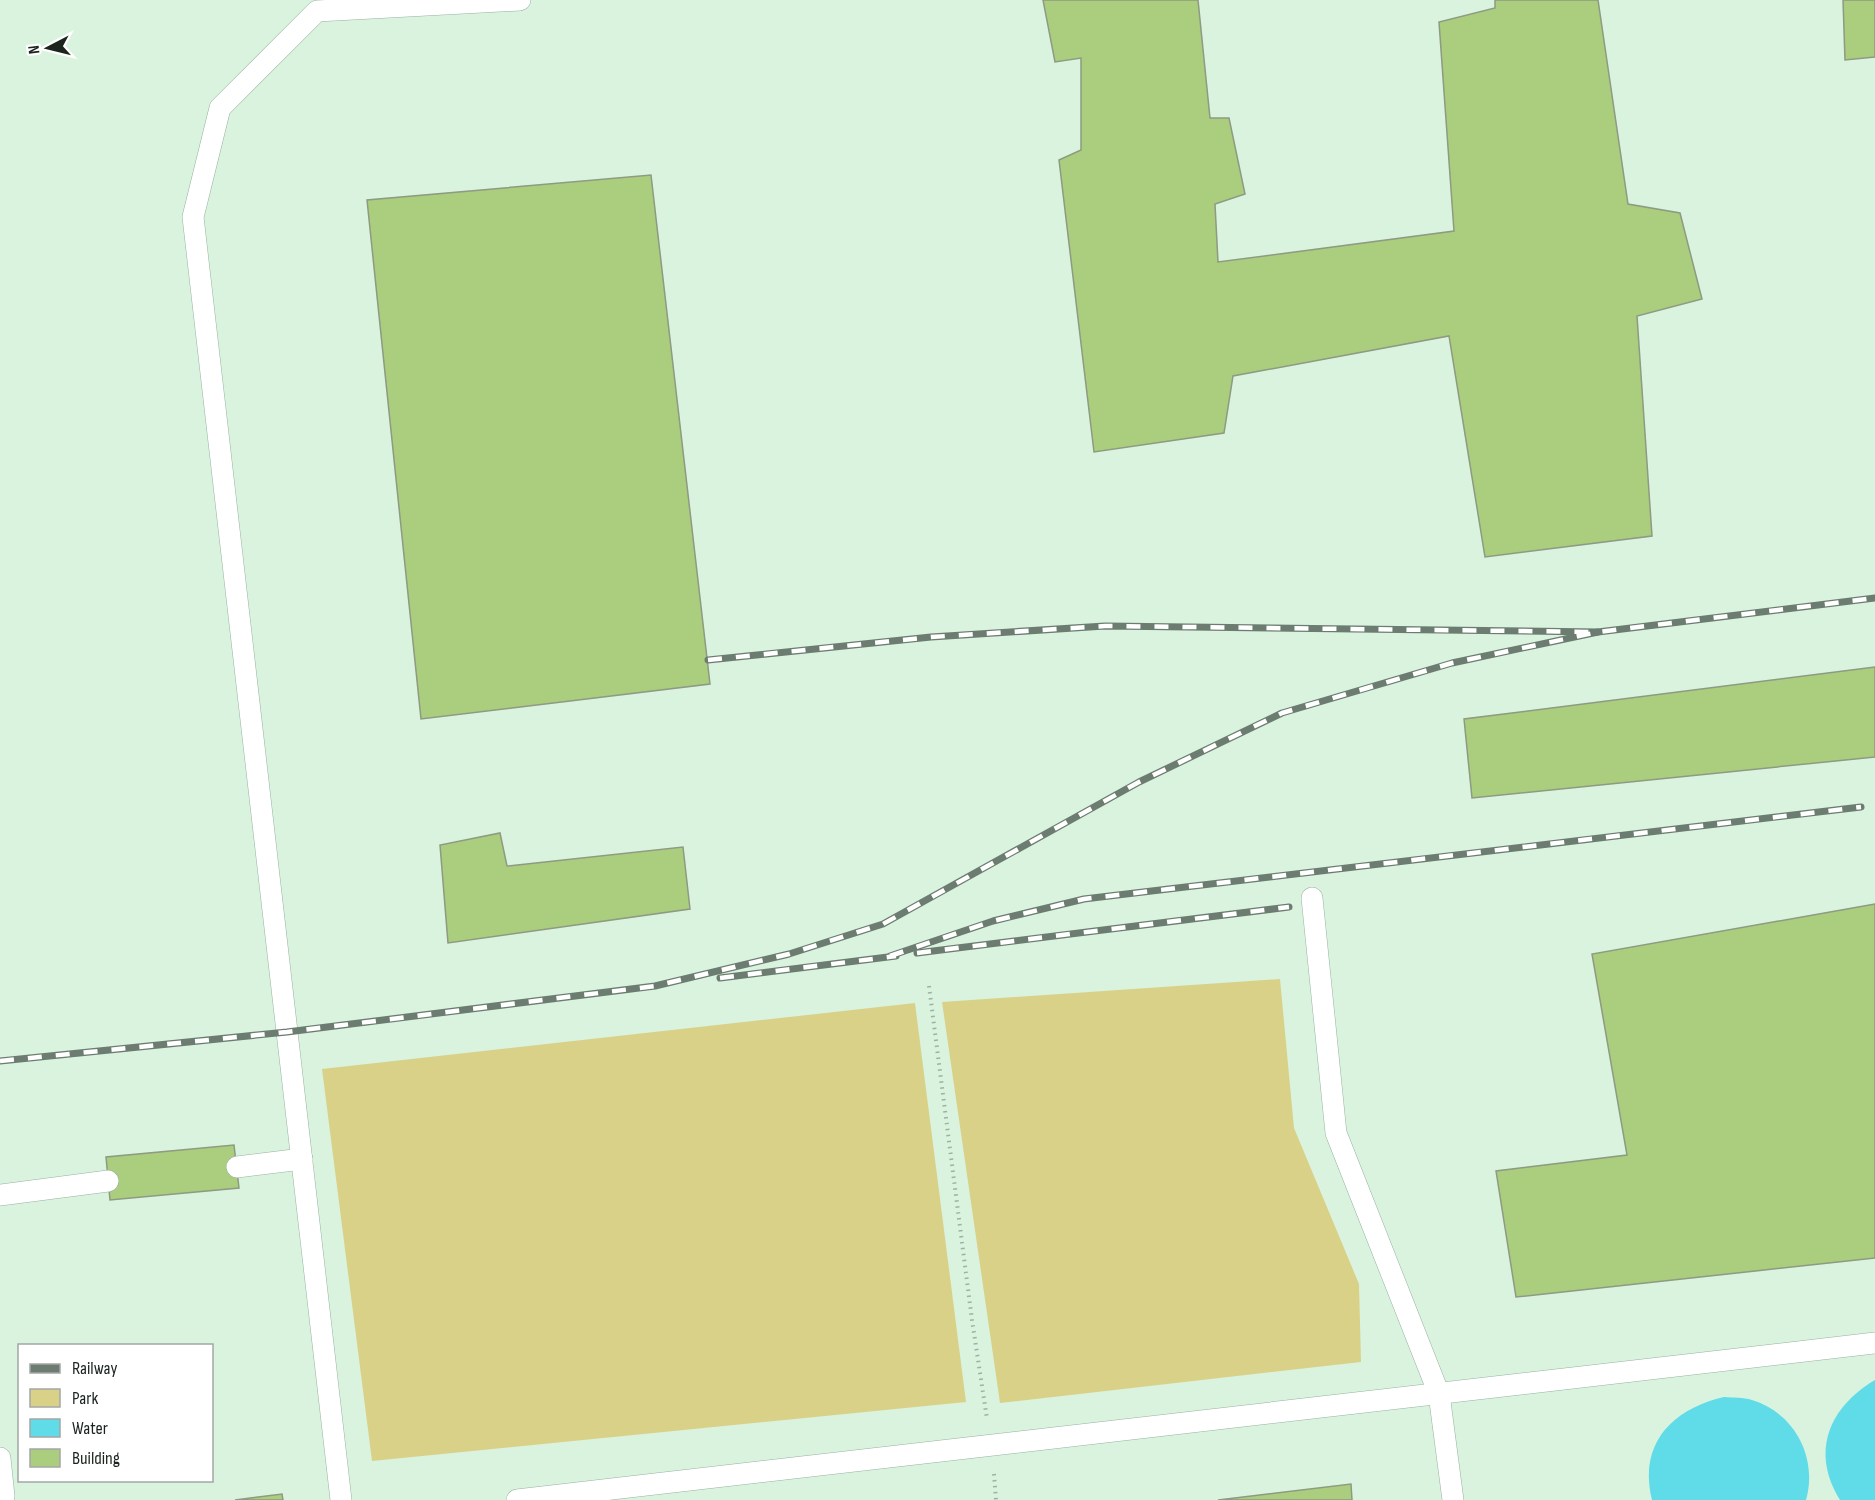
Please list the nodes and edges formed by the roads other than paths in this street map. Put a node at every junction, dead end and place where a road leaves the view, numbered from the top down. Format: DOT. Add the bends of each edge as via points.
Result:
graph roads {
  1 [pos="520,0"];
  2 [pos="1312,898"];
  3 [pos="302,1159"];
  4 [pos="237,1167"];
  5 [pos="108,1181"];
  6 [pos="0,1195"];
  7 [pos="1875,1343"];
  8 [pos="1439,1394"];
  9 [pos="0,1458"];
  10 [pos="4,1496"];
  11 [pos="341,1500"];
  12 [pos="517,1500"];
  13 [pos="1453,1500"];
  1 -- 3 [label="lane" via="316,11 220,108 193,217"];
  2 -- 8 [label="lane" via="1336,1133"];
  3 -- 4 [label="lane"];
  3 -- 11 [label="lane"];
  5 -- 6 [label="lane"];
  7 -- 8 [label="lane"];
  8 -- 12 [label="lane"];
  8 -- 13 [label="lane"];
  9 -- 10 [label="lane"];
}
